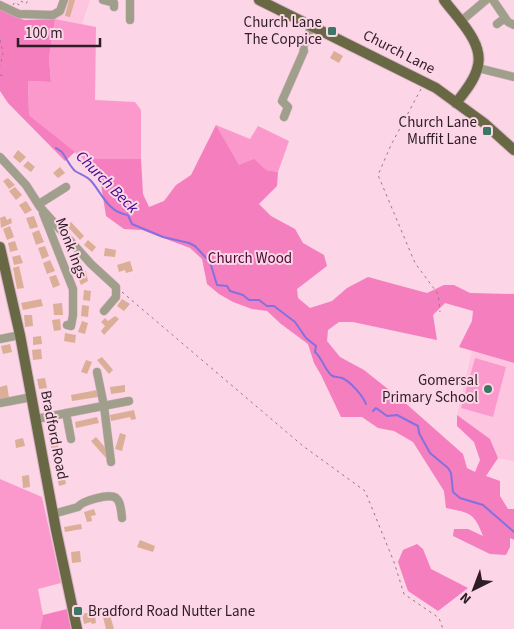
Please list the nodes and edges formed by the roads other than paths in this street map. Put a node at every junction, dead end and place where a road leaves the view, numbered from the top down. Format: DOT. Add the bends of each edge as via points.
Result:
graph roads {
  1 [pos="64,0"];
  2 [pos="103,0"];
  3 [pos="130,0"];
  4 [pos="258,0"];
  5 [pos="444,0"];
  6 [pos="486,0"];
  7 [pos="493,0"];
  8 [pos="0,5"];
  9 [pos="114,7"];
  10 [pos="505,18"];
  11 [pos="130,20"];
  12 [pos="460,22"];
  13 [pos="497,24"];
  14 [pos="514,25"];
  15 [pos="312,26"];
  16 [pos="478,68"];
  17 [pos="514,78"];
  18 [pos="456,103"];
  19 [pos="284,116"];
  20 [pos="514,149"];
  21 [pos="0,158"];
  22 [pos="66,187"];
  23 [pos="40,205"];
  24 [pos="0,247"];
  25 [pos="4,284"];
  26 [pos="104,311"];
  27 [pos="72,326"];
  28 [pos="20,335"];
  29 [pos="0,339"];
  30 [pos="97,372"];
  31 [pos="32,396"];
  32 [pos="129,401"];
  33 [pos="0,403"];
  34 [pos="104,406"];
  35 [pos="66,413"];
  36 [pos="36,419"];
  37 [pos="71,439"];
  38 [pos="112,462"];
  39 [pos="53,514"];
  40 [pos="122,518"];
  41 [pos="77,629"];
  1 -- 8 [label="street" via="60,11 53,15 20,14"];
  2 -- 9 [label="street" via="114,3"];
  3 -- 11 [label="street"];
  4 -- 15 [label="main road, Church Lane"];
  5 -- 12 [label="main road"];
  6 -- 12 [label="street"];
  7 -- 10 [label="street"];
  10 -- 13 [label="street"];
  10 -- 14 [label="street"];
  12 -- 16 [label="main road" via="476,45"];
  15 -- 18 [label="main road, Church Lane" via="425,82"];
  15 -- 19 [label="street" via="282,102 288,107"];
  16 -- 17 [label="street"];
  16 -- 18 [label="main road"];
  18 -- 20 [label="main road, Church Lane"];
  21 -- 23 [label="street, Monk Ings"];
  22 -- 23 [label="street"];
  23 -- 26 [label="street, Monk Ings" via="91,264 116,287 116,297"];
  23 -- 27 [label="street, Monk Ings" via="73,289"];
  24 -- 25 [label="main road, Bradford Road"];
  25 -- 28 [label="main road, Bradford Road"];
  28 -- 29 [label="street"];
  28 -- 31 [label="main road, Bradford Road"];
  30 -- 34 [label="street"];
  31 -- 33 [label="street"];
  31 -- 36 [label="main road, Bradford Road"];
  32 -- 34 [label="street"];
  34 -- 35 [label="street"];
  34 -- 38 [label="street"];
  35 -- 36 [label="street"];
  35 -- 37 [label="street"];
  36 -- 39 [label="main road, Bradford Road"];
  39 -- 40 [label="street" via="109,495 120,505"];
  39 -- 41 [label="main road, Bradford Road"];
}
